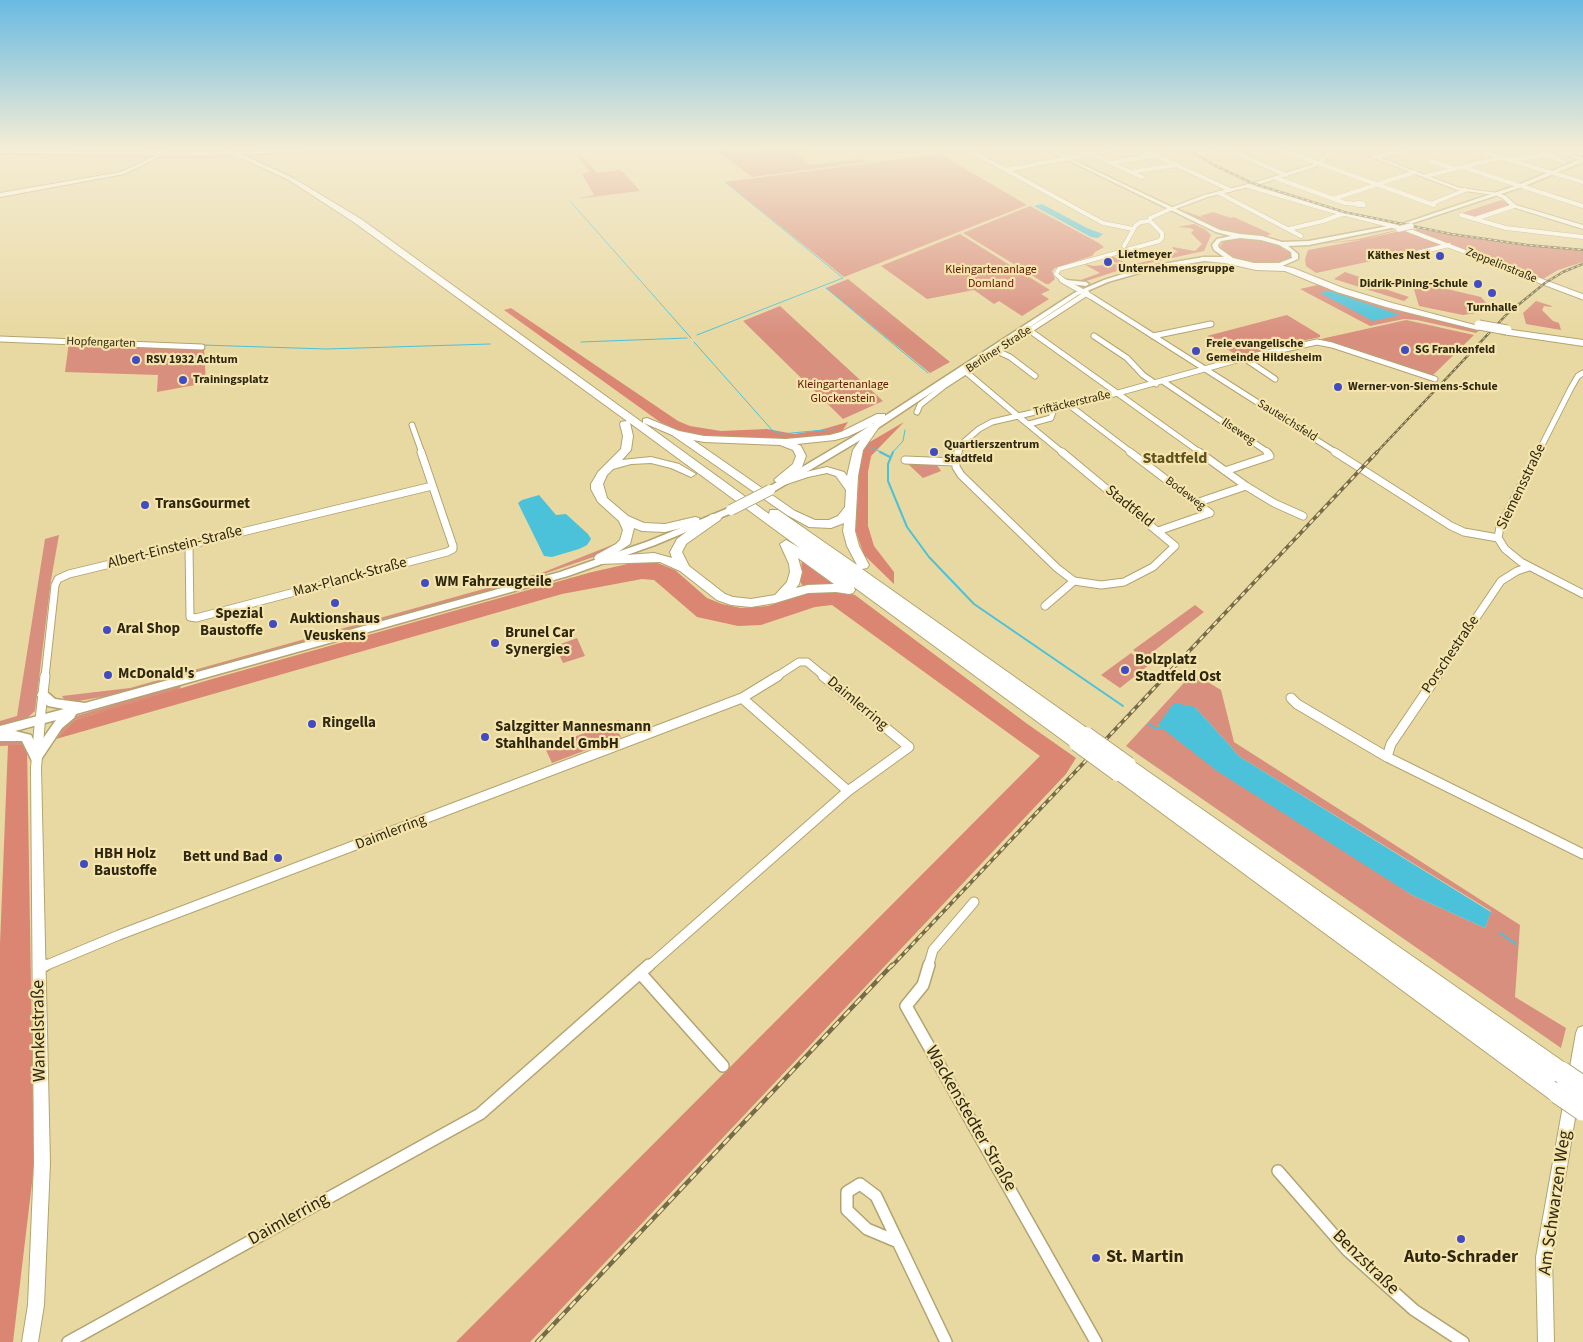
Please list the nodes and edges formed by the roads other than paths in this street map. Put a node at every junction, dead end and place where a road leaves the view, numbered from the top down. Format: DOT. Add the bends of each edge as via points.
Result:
graph roads {
  1 [pos="341,211"];
  2 [pos="352,211"];
  3 [pos="1080,211"];
  4 [pos="1166,211"];
  5 [pos="1173,211"];
  6 [pos="1174,211"];
  7 [pos="1253,211"];
  8 [pos="1331,211"];
  9 [pos="1455,211"];
  10 [pos="1500,211"];
  11 [pos="1530,211"];
  12 [pos="1342,214"];
  13 [pos="1461,215"];
  14 [pos="1475,219"];
  15 [pos="1150,221"];
  16 [pos="1583,226"];
  17 [pos="1205,228"];
  18 [pos="1134,229"];
  19 [pos="1289,229"];
  20 [pos="1240,236"];
  21 [pos="1301,236"];
  22 [pos="1583,237"];
  23 [pos="1221,239"];
  24 [pos="1314,243"];
  25 [pos="1282,244"];
  26 [pos="1124,246"];
  27 [pos="1449,246"];
  28 [pos="1209,252"];
  29 [pos="1405,256"];
  30 [pos="1293,258"];
  31 [pos="1231,259"];
  32 [pos="1274,266"];
  33 [pos="1306,276"];
  34 [pos="1064,281"];
  35 [pos="1090,285"];
  36 [pos="1084,293"];
  37 [pos="1583,297"];
  38 [pos="1211,324"];
  39 [pos="1478,326"];
  40 [pos="1029,330"];
  41 [pos="1094,336"];
  42 [pos="1153,336"];
  43 [pos="0,339"];
  44 [pos="1583,342"];
  45 [pos="202,347"];
  46 [pos="997,351"];
  47 [pos="1244,358"];
  48 [pos="1205,369"];
  49 [pos="966,372"];
  50 [pos="1583,373"];
  51 [pos="1035,376"];
  52 [pos="1275,379"];
  53 [pos="1434,379"];
  54 [pos="1164,382"];
  55 [pos="1156,384"];
  56 [pos="944,386"];
  57 [pos="930,390"];
  58 [pos="1118,394"];
  59 [pos="1069,405"];
  60 [pos="613,406"];
  61 [pos="1054,409"];
  62 [pos="917,412"];
  63 [pos="881,416"];
  64 [pos="1018,416"];
  65 [pos="647,421"];
  66 [pos="625,424"];
  67 [pos="1029,424"];
  68 [pos="412,425"];
  69 [pos="874,427"];
  70 [pos="676,433"];
  71 [pos="745,442"];
  72 [pos="774,442"];
  73 [pos="905,460"];
  74 [pos="955,462"];
  75 [pos="728,468"];
  76 [pos="606,470"];
  77 [pos="1225,471"];
  78 [pos="691,474"];
  79 [pos="782,481"];
  80 [pos="432,486"];
  81 [pos="1246,486"];
  82 [pos="852,490"];
  83 [pos="1196,503"];
  84 [pos="851,507"];
  85 [pos="729,508"];
  86 [pos="793,514"];
  87 [pos="1303,516"];
  88 [pos="716,517"];
  89 [pos="624,519"];
  90 [pos="695,521"];
  91 [pos="1158,531"];
  92 [pos="1498,538"];
  93 [pos="784,542"];
  94 [pos="188,545"];
  95 [pos="601,560"];
  96 [pos="863,565"];
  97 [pos="1529,567"];
  98 [pos="685,569"];
  99 [pos="1074,581"];
  100 [pos="854,592"];
  101 [pos="1583,594"];
  102 [pos="775,599"];
  103 [pos="894,604"];
  104 [pos="1045,606"];
  105 [pos="43,696"];
  106 [pos="742,698"];
  107 [pos="1291,698"];
  108 [pos="97,704"];
  109 [pos="76,711"];
  110 [pos="40,720"];
  111 [pos="0,731"];
  112 [pos="0,736"];
  113 [pos="1387,757"];
  114 [pos="36,758"];
  115 [pos="1123,769"];
  116 [pos="848,791"];
  117 [pos="1583,854"];
  118 [pos="974,902"];
  119 [pos="39,968"];
  120 [pos="641,974"];
  121 [pos="1583,1033"];
  122 [pos="723,1066"];
  123 [pos="1574,1096"];
  124 [pos="1278,1171"];
  125 [pos="898,1242"];
  126 [pos="30,1342"];
  127 [pos="68,1342"];
  128 [pos="946,1342"];
  129 [pos="1096,1342"];
  130 [pos="1463,1342"];
  131 [pos="1546,1342"];
  1 -- 60 [label="highway"];
  2 -- 65 [label="highway"];
  3 -- 18 [label="street" via="1103,223"];
  4 -- 15 [label="street" via="1152,216"];
  5 -- 17 [label="main road"];
  6 -- 20 [label="main road" via="1218,231"];
  7 -- 19 [label="street"];
  8 -- 12 [label="street, Zeppelinstraße"];
  9 -- 24 [label="main road" via="1402,226"];
  10 -- 14 [label="street"];
  11 -- 16 [label="street"];
  12 -- 19 [label="street"];
  12 -- 27 [label="street, Zeppelinstraße" via="1405,229"];
  13 -- 14 [label="street"];
  14 -- 22 [label="street" via="1527,232"];
  15 -- 18 [label="street" via="1141,222"];
  15 -- 34 [label="street" via="1162,233 1159,241 1101,255 1056,271"];
  17 -- 23 [label="main road" via="1217,233"];
  17 -- 28 [label="main road" via="1213,236"];
  18 -- 26 [label="street"];
  19 -- 21 [label="street"];
  20 -- 23 [label="main road"];
  20 -- 25 [label="main road"];
  23 -- 28 [label="main road"];
  24 -- 25 [label="main road"];
  24 -- 30 [label="main road" via="1301,248"];
  25 -- 30 [label="main road"];
  27 -- 29 [label="street, Zeppelinstraße"];
  27 -- 37 [label="street, Zeppelinstraße"];
  28 -- 31 [label="main road, Berliner Straße"];
  28 -- 31 [label="main road"];
  28 -- 33 [label="highway" via="1256,268 1285,270"];
  28 -- 35 [label="main road, Berliner Straße"];
  28 -- 35 [label="main road, Berliner Straße" via="1208,256 1120,272"];
  30 -- 32 [label="main road"];
  30 -- 39 [label="highway" via="1295,268 1352,292"];
  31 -- 32 [label="main road"];
  32 -- 33 [label="highway"];
  33 -- 39 [label="highway" via="1389,305"];
  34 -- 35 [label="main road"];
  34 -- 36 [label="street"];
  35 -- 36 [label="main road, Berliner Straße"];
  35 -- 36 [label="main road" via="1090,291"];
  36 -- 40 [label="street, Berliner Straße"];
  36 -- 42 [label="street, Sauteichsfeld"];
  36 -- 57 [label="main road"];
  36 -- 63 [label="main road"];
  38 -- 42 [label="street"];
  39 -- 44 [label="highway, bridge"];
  40 -- 46 [label="street, Berliner Straße"];
  40 -- 58 [label="street"];
  41 -- 55 [label="street" via="1128,358 1142,375"];
  42 -- 48 [label="street, Sauteichsfeld"];
  43 -- 45 [label="street, Hopfengarten"];
  46 -- 49 [label="street, Berliner Straße"];
  46 -- 51 [label="street"];
  47 -- 48 [label="street, Triftäckerstraße"];
  47 -- 52 [label="street"];
  47 -- 53 [label="street, Triftäckerstraße" via="1322,342"];
  48 -- 54 [label="street, Triftäckerstraße"];
  48 -- 92 [label="street, Sauteichsfeld" via="1451,526 1464,532"];
  49 -- 56 [label="street, Berliner Straße"];
  49 -- 64 [label="street, Stadtfeld"];
  50 -- 92 [label="street, Siemensstraße" via="1571,388 1500,527"];
  54 -- 55 [label="street, Triftäckerstraße"];
  54 -- 77 [label="street, Ilseweg" via="1270,454"];
  55 -- 58 [label="street, Triftäckerstraße"];
  56 -- 57 [label="main road"];
  56 -- 62 [label="street, Berliner Straße" via="920,405"];
  57 -- 69 [label="main road"];
  58 -- 59 [label="street, Triftäckerstraße"];
  58 -- 77 [label="street"];
  59 -- 61 [label="street, Triftäckerstraße"];
  59 -- 83 [label="street, Bodeweg"];
  60 -- 66 [label="highway"];
  60 -- 103 [label="highway"];
  61 -- 64 [label="street, Triftäckerstraße"];
  61 -- 67 [label="street" via="1051,418"];
  63 -- 72 [label="highway" via="831,438"];
  63 -- 79 [label="main road"];
  64 -- 67 [label="street, Stadtfeld"];
  64 -- 74 [label="street, Triftäckerstraße" via="992,422 979,429 964,442"];
  65 -- 70 [label="highway"];
  65 -- 103 [label="highway"];
  66 -- 76 [label="highway" via="628,436 626,450"];
  66 -- 78 [label="highway"];
  67 -- 91 [label="street, Stadtfeld"];
  68 -- 80 [label="street, Max-Planck-Straße"];
  69 -- 79 [label="main road"];
  69 -- 82 [label="highway" via="858,450"];
  70 -- 71 [label="highway"];
  70 -- 75 [label="highway"];
  71 -- 72 [label="highway"];
  71 -- 75 [label="highway" via="724,450 722,459"];
  72 -- 79 [label="highway" via="797,448 802,456"];
  73 -- 74 [label="street"];
  74 -- 99 [label="street" via="965,479"];
  75 -- 86 [label="highway"];
  76 -- 78 [label="highway" via="624,462 645,460 665,463"];
  76 -- 89 [label="highway" via="598,479 597,489 602,500"];
  77 -- 81 [label="street"];
  78 -- 93 [label="highway"];
  79 -- 82 [label="highway" via="827,470 840,474"];
  79 -- 85 [label="main road, bridge"];
  80 -- 94 [label="street, Albert-Einstein-Straße"];
  80 -- 94 [label="street, Max-Planck-Straße" via="453,549 196,618 190,617"];
  81 -- 83 [label="street"];
  81 -- 87 [label="street"];
  82 -- 84 [label="highway"];
  83 -- 91 [label="street, Bodeweg" via="1210,513"];
  84 -- 86 [label="highway" via="842,519 831,524 813,524"];
  84 -- 96 [label="highway" via="850,537"];
  85 -- 88 [label="main road"];
  85 -- 90 [label="main road"];
  86 -- 96 [label="highway"];
  88 -- 95 [label="main road"];
  88 -- 98 [label="highway" via="690,534 677,548 677,557"];
  89 -- 90 [label="highway" via="652,528"];
  89 -- 95 [label="highway" via="629,530 626,541"];
  90 -- 95 [label="main road"];
  91 -- 99 [label="street, Stadtfeld" via="1175,546 1146,572 1124,582 1108,584"];
  92 -- 97 [label="street, Siemensstraße" via="1505,549"];
  93 -- 100 [label="highway"];
  93 -- 102 [label="highway" via="795,564 795,579 790,588"];
  94 -- 105 [label="street, Albert-Einstein-Straße" via="58,579"];
  95 -- 98 [label="highway" via="654,557"];
  95 -- 108 [label="main road"];
  96 -- 103 [label="highway" via="888,586"];
  97 -- 101 [label="street, Siemensstraße"];
  97 -- 113 [label="street, Porschestraße" via="1517,570 1501,581 1391,744"];
  98 -- 102 [label="highway" via="712,592 731,601 751,603"];
  99 -- 104 [label="street"];
  100 -- 102 [label="highway" via="815,588"];
  100 -- 103 [label="highway"];
  103 -- 115 [label="highway, bridge"];
  105 -- 108 [label="main road" via="61,705"];
  105 -- 110 [label="street, Albert-Einstein-Straße"];
  106 -- 116 [label="street"];
  106 -- 116 [label="street, Daimlerring" via="799,662 807,662 909,747"];
  106 -- 119 [label="street, Daimlerring"];
  107 -- 113 [label="street"];
  108 -- 109 [label="main road"];
  109 -- 110 [label="main road"];
  109 -- 114 [label="main road" via="58,725"];
  110 -- 111 [label="main road"];
  110 -- 114 [label="street, Wankelstraße"];
  112 -- 114 [label="main road" via="27,738"];
  113 -- 117 [label="street"];
  114 -- 119 [label="street, Wankelstraße"];
  115 -- 123 [label="highway"];
  115 -- 123 [label="highway, bridge" via="1561,1072"];
  116 -- 120 [label="street, Daimlerring"];
  118 -- 129 [label="street, Wackenstedter Straße" via="933,950 923,985 906,1006"];
  119 -- 126 [label="street, Wankelstraße" via="42,1163 36,1305"];
  120 -- 122 [label="street"];
  120 -- 127 [label="street, Daimlerring" via="480,1114"];
  121 -- 123 [label="street, Am Schwarzen Weg"];
  123 -- 131 [label="street, Am Schwarzen Weg" via="1544,1257"];
  124 -- 130 [label="street, Benzstraße" via="1347,1250 1414,1310"];
  125 -- 125 [label="street" via="876,1196 860,1184 847,1192 847,1210 867,1229"];
  125 -- 128 [label="street"];
}
